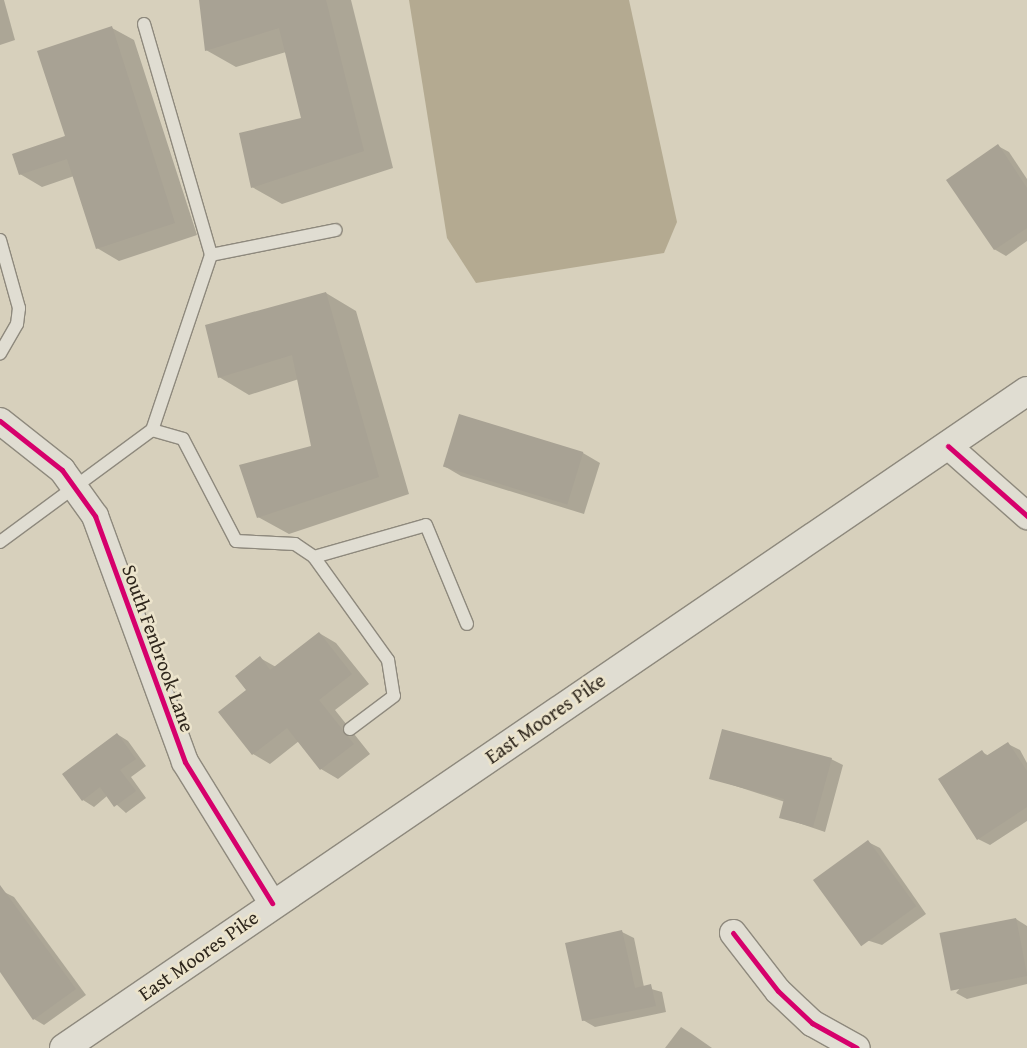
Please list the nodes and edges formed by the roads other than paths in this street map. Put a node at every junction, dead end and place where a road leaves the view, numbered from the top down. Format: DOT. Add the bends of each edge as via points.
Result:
graph roads {
  1 [pos="144,24"];
  2 [pos="336,230"];
  3 [pos="0,240"];
  4 [pos="211,255"];
  5 [pos="0,354"];
  6 [pos="1027,391"];
  7 [pos="0,421"];
  8 [pos="152,430"];
  9 [pos="948,446"];
  10 [pos="76,489"];
  11 [pos="1027,516"];
  12 [pos="0,542"];
  13 [pos="314,557"];
  14 [pos="467,624"];
  15 [pos="350,730"];
  16 [pos="272,903"];
  17 [pos="733,933"];
  18 [pos="64,1048"];
  19 [pos="857,1048"];
  1 -- 4 [label="lane"];
  2 -- 4 [label="lane"];
  3 -- 5 [label="lane" via="19,308 17,324"];
  4 -- 8 [label="lane"];
  6 -- 9 [label="main road, East Moores Pike"];
  7 -- 10 [label="street, South Fenbrook Lane" via="62,470"];
  8 -- 10 [label="lane"];
  8 -- 13 [label="lane" via="183,439 236,541 295,544"];
  9 -- 11 [label="street"];
  9 -- 16 [label="main road, East Moores Pike"];
  10 -- 12 [label="lane"];
  10 -- 16 [label="street, South Fenbrook Lane" via="95,516 185,762"];
  13 -- 14 [label="lane" via="426,525"];
  13 -- 15 [label="lane" via="388,660 394,696"];
  16 -- 18 [label="main road, East Moores Pike"];
  17 -- 19 [label="street" via="778,991 812,1023"];
}
